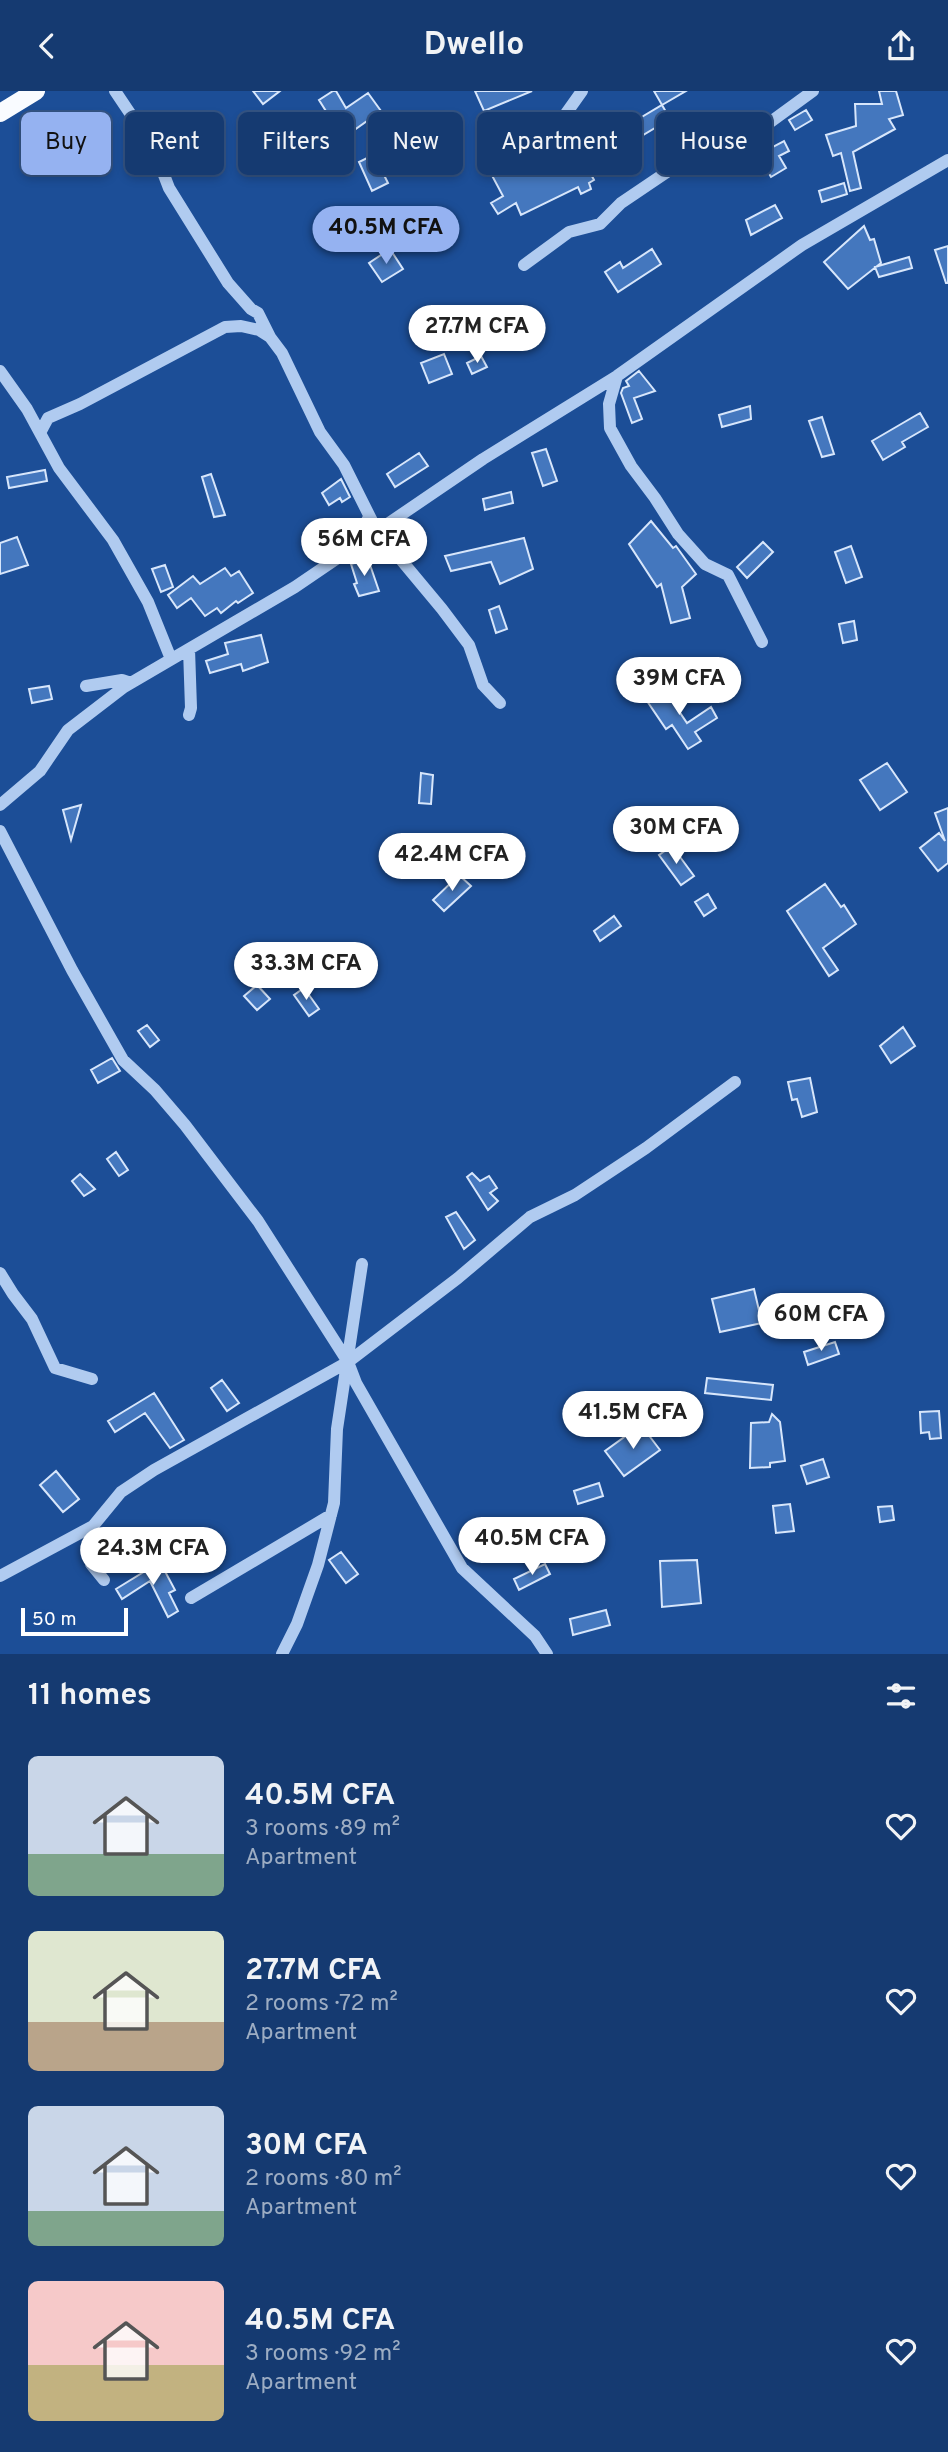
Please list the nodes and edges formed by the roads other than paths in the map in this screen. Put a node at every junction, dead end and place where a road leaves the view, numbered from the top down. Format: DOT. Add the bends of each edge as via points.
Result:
graph roads {
  1 [pos="36,91"];
  2 [pos="115,91"];
  3 [pos="582,91"];
  4 [pos="813,91"];
  5 [pos="567,112"];
  6 [pos="0,113"];
  7 [pos="948,160"];
  8 [pos="524,265"];
  9 [pos="270,337"];
  10 [pos="0,371"];
  11 [pos="617,376"];
  12 [pos="40,433"];
  13 [pos="369,517"];
  14 [pos="398,517"];
  15 [pos="377,531"];
  16 [pos="359,543"];
  17 [pos="389,548"];
  18 [pos="159,641"];
  19 [pos="762,642"];
  20 [pos="188,649"];
  21 [pos="171,659"];
  22 [pos="158,666"];
  23 [pos="131,683"];
  24 [pos="86,686"];
  25 [pos="500,703"];
  26 [pos="188,715"];
  27 [pos="17,782"];
  28 [pos="4,804"];
  29 [pos="0,831"];
  30 [pos="736,1082"];
  31 [pos="362,1263"];
  32 [pos="0,1273"];
  33 [pos="348,1362"];
  34 [pos="92,1379"];
  35 [pos="331,1515"];
  36 [pos="93,1526"];
  37 [pos="0,1576"];
  38 [pos="104,1580"];
  39 [pos="191,1598"];
  40 [pos="282,1654"];
  41 [pos="547,1654"];
  1 -- 6 [label="main road"];
  2 -- 9 [label="street" via="154,149 169,188 215,262 234,290 258,313"];
  3 -- 5 [label="street"];
  4 -- 8 [label="street" via="765,125 695,153 621,203 600,224 569,232"];
  7 -- 11 [label="street" via="802,246"];
  9 -- 12 [label="street" via="259,330 225,327 48,418"];
  9 -- 13 [label="street"];
  10 -- 12 [label="street"];
  11 -- 14 [label="street"];
  11 -- 19 [label="street" via="609,404 610,428 678,534 705,564 728,575"];
  12 -- 21 [label="street" via="59,468 113,540 148,602"];
  13 -- 15 [label="street"];
  13 -- 16 [label="street"];
  14 -- 15 [label="street"];
  14 -- 17 [label="street" via="388,536"];
  15 -- 16 [label="street"];
  15 -- 17 [label="street"];
  16 -- 17 [label="street"];
  16 -- 20 [label="street" via="295,587"];
  17 -- 25 [label="street" via="469,645 483,685"];
  18 -- 22 [label="street"];
  20 -- 21 [label="street"];
  20 -- 26 [label="street"];
  21 -- 22 [label="street"];
  22 -- 23 [label="street"];
  23 -- 24 [label="street" via="122,680"];
  23 -- 28 [label="street" via="68,730 40,771"];
  27 -- 28 [label="street"];
  29 -- 33 [label="street" via="123,1060 185,1125 258,1221"];
  30 -- 33 [label="street" via="575,1195 530,1217"];
  31 -- 33 [label="street"];
  32 -- 34 [label="street" via="32,1319 55,1367"];
  33 -- 35 [label="street"];
  33 -- 36 [label="street" via="154,1470 121,1492"];
  33 -- 41 [label="street" via="356,1384 462,1568 535,1636"];
  35 -- 39 [label="street"];
  35 -- 40 [label="street" via="318,1565"];
  36 -- 37 [label="street"];
  36 -- 38 [label="street" via="92,1564"];
}
